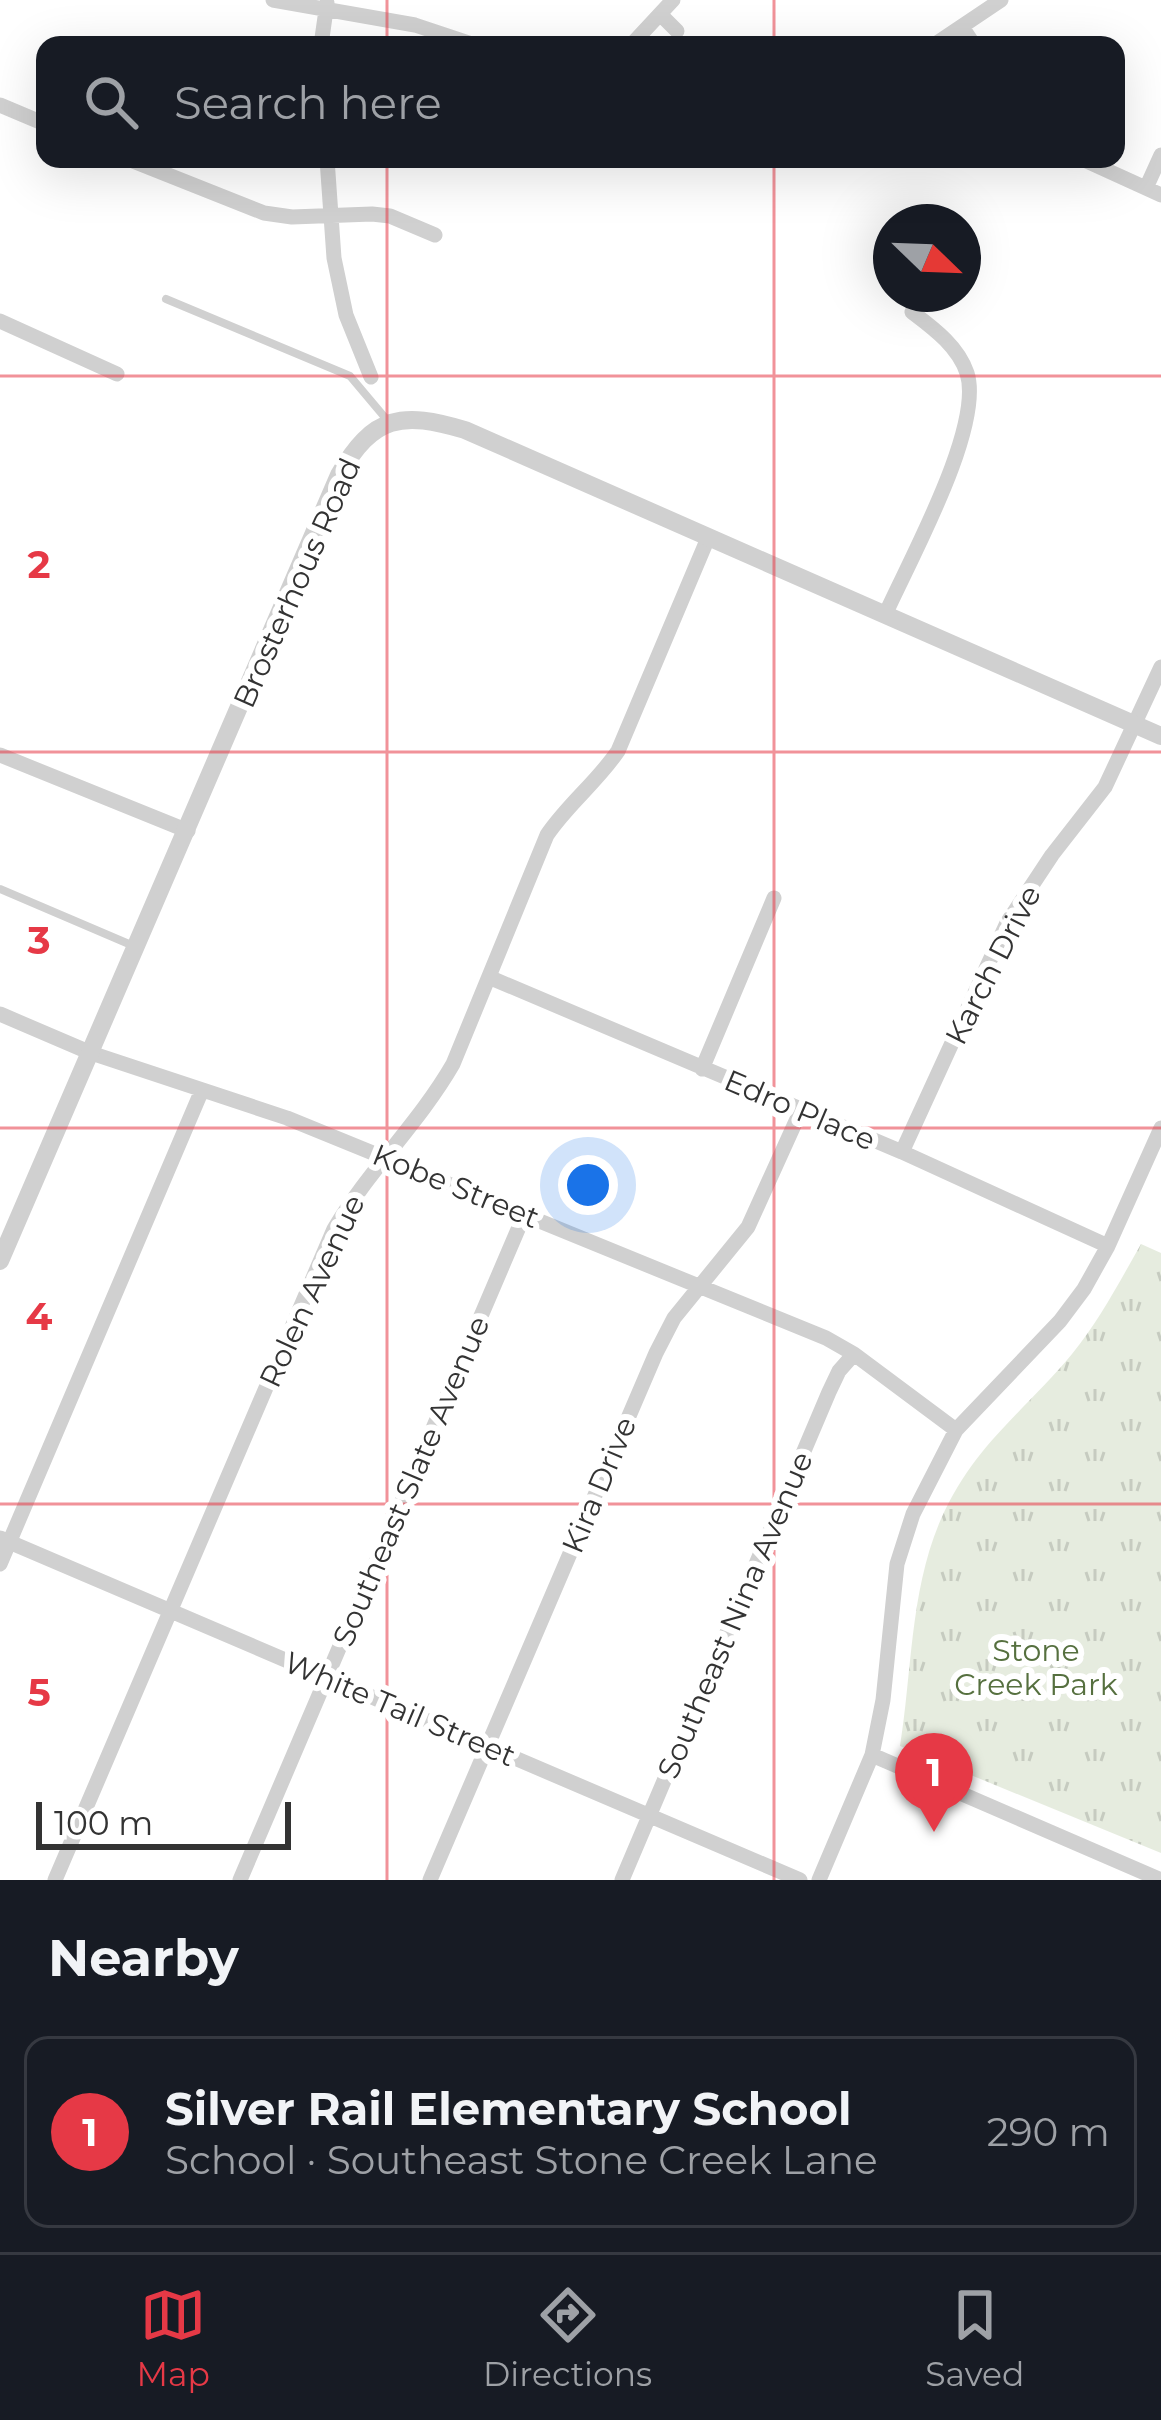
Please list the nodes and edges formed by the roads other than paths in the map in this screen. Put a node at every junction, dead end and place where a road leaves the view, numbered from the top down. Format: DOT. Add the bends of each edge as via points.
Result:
graph roads {
  1 [pos="272,0"];
  2 [pos="673,0"];
  3 [pos="1001,0"];
  4 [pos="327,4"];
  5 [pos="660,14"];
  6 [pos="962,27"];
  7 [pos="677,31"];
  8 [pos="322,36"];
  9 [pos="451,36"];
  10 [pos="639,36"];
  11 [pos="948,36"];
  12 [pos="968,36"];
  13 [pos="0,105"];
  14 [pos="36,120"];
  15 [pos="1161,155"];
  16 [pos="150,168"];
  17 [pos="328,168"];
  18 [pos="1102,168"];
  19 [pos="1154,192"];
  20 [pos="331,214"];
  21 [pos="435,235"];
  22 [pos="166,299"];
  23 [pos="912,312"];
  24 [pos="0,321"];
  25 [pos="117,374"];
  26 [pos="371,377"];
  27 [pos="388,421"];
  28 [pos="708,538"];
  29 [pos="885,615"];
  30 [pos="1161,668"];
  31 [pos="1136,725"];
  32 [pos="1161,736"];
  33 [pos="0,755"];
  34 [pos="188,831"];
  35 [pos="0,889"];
  36 [pos="774,898"];
  37 [pos="137,948"];
  38 [pos="490,978"];
  39 [pos="0,1014"];
  40 [pos="92,1053"];
  41 [pos="702,1069"];
  42 [pos="202,1090"];
  43 [pos="800,1110"];
  44 [pos="1159,1137"];
  45 [pos="902,1152"];
  46 [pos="384,1157"];
  47 [pos="525,1213"];
  48 [pos="1108,1246"];
  49 [pos="0,1261"];
  50 [pos="700,1286"];
  51 [pos="854,1354"];
  52 [pos="956,1430"];
  53 [pos="5,1540"];
  54 [pos="0,1564"];
  55 [pos="170,1611"];
  56 [pos="327,1678"];
  57 [pos="488,1747"];
  58 [pos="872,1755"];
  59 [pos="650,1816"];
  60 [pos="55,1880"];
  61 [pos="239,1880"];
  62 [pos="430,1880"];
  63 [pos="622,1880"];
  64 [pos="800,1880"];
  65 [pos="819,1880"];
  66 [pos="1161,1880"];
  1 -- 4 [label="street"];
  2 -- 5 [label="street"];
  3 -- 6 [label="street"];
  4 -- 8 [label="street"];
  4 -- 9 [label="street"];
  5 -- 7 [label="street"];
  5 -- 10 [label="street"];
  6 -- 11 [label="street"];
  6 -- 12 [label="street"];
  13 -- 14 [label="street"];
  15 -- 19 [label="street"];
  16 -- 20 [label="street" via="251,210"];
  17 -- 20 [label="street"];
  18 -- 19 [label="street"];
  20 -- 21 [label="street" via="390,216"];
  20 -- 26 [label="street" via="346,315"];
  22 -- 27 [label="lane" via="350,376"];
  23 -- 29 [label="street" via="941,333 967,374 967,432"];
  24 -- 25 [label="street"];
  27 -- 28 [label="street" via="465,430"];
  27 -- 34 [label="street, Brosterhous Road" via="339,475"];
  28 -- 29 [label="street"];
  28 -- 38 [label="street, Rolen Avenue" via="618,751 547,835"];
  29 -- 31 [label="street"];
  30 -- 31 [label="street, Karch Drive"];
  31 -- 32 [label="street"];
  31 -- 45 [label="street, Karch Drive" via="1105,787 1007,923"];
  33 -- 34 [label="street"];
  34 -- 37 [label="street, Brosterhous Road"];
  35 -- 37 [label="lane"];
  36 -- 41 [label="street"];
  37 -- 40 [label="street, Brosterhous Road"];
  38 -- 41 [label="street, Edro Place"];
  38 -- 46 [label="street, Rolen Avenue" via="434,1098"];
  39 -- 40 [label="street, Kobe Street"];
  40 -- 42 [label="street, Kobe Street"];
  40 -- 49 [label="street, Brosterhous Road"];
  41 -- 43 [label="street, Edro Place"];
  42 -- 46 [label="street, Kobe Street"];
  42 -- 53 [label="street"];
  43 -- 45 [label="street, Edro Place"];
  43 -- 50 [label="street, Kira Drive" via="748,1227"];
  44 -- 48 [label="street"];
  45 -- 48 [label="street, Edro Place"];
  46 -- 47 [label="street, Kobe Street"];
  46 -- 55 [label="street, Rolen Avenue" via="334,1229"];
  47 -- 50 [label="street, Kobe Street"];
  47 -- 56 [label="street, Southeast Slate Avenue"];
  48 -- 52 [label="street" via="1060,1321"];
  50 -- 51 [label="street, Kobe Street"];
  50 -- 57 [label="street, Kira Drive" via="656,1353"];
  51 -- 52 [label="street, Kobe Street"];
  51 -- 59 [label="street, Southeast Nina Avenue" via="829,1392"];
  52 -- 58 [label="street" via="897,1564"];
  53 -- 54 [label="street"];
  53 -- 55 [label="street, White Tail Street"];
  55 -- 56 [label="street, White Tail Street"];
  55 -- 60 [label="street, Rolen Avenue"];
  56 -- 57 [label="street, White Tail Street"];
  56 -- 61 [label="street, Southeast Slate Avenue"];
  57 -- 59 [label="street, White Tail Street"];
  57 -- 62 [label="street, Kira Drive"];
  58 -- 65 [label="street"];
  58 -- 66 [label="street"];
  59 -- 63 [label="street, Southeast Nina Avenue"];
  59 -- 64 [label="street, White Tail Street"];
}
